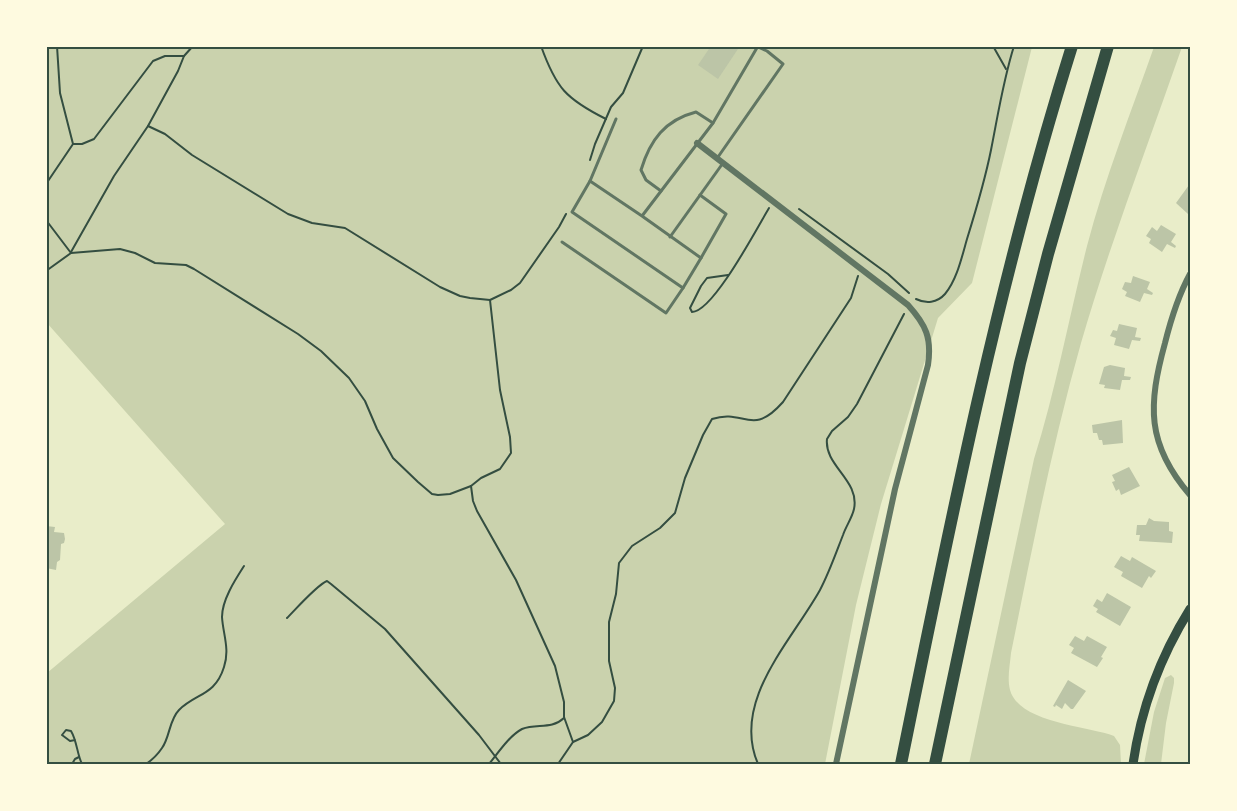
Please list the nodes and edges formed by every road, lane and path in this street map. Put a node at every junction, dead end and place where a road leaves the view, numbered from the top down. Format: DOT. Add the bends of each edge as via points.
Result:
graph roads {
  1 [pos="63,46"];
  2 [pos="193,46"];
  3 [pos="540,46"];
  4 [pos="643,46"];
  5 [pos="993,46"];
  6 [pos="1014,46"];
  7 [pos="1072,46"];
  8 [pos="1108,46"];
  9 [pos="57,47"];
  10 [pos="758,47"];
  11 [pos="184,56"];
  12 [pos="1006,69"];
  13 [pos="606,119"];
  14 [pos="616,119"];
  15 [pos="713,123"];
  16 [pos="148,126"];
  17 [pos="697,143"];
  18 [pos="73,144"];
  19 [pos="721,160"];
  20 [pos="590,167"];
  21 [pos="590,181"];
  22 [pos="46,184"];
  23 [pos="661,191"];
  24 [pos="699,195"];
  25 [pos="773,200"];
  26 [pos="795,206"];
  27 [pos="567,210"];
  28 [pos="642,216"];
  29 [pos="46,220"];
  30 [pos="670,237"];
  31 [pos="562,242"];
  32 [pos="71,253"];
  33 [pos="700,258"];
  34 [pos="860,266"];
  35 [pos="46,271"];
  36 [pos="1191,274"];
  37 [pos="728,275"];
  38 [pos="683,288"];
  39 [pos="490,300"];
  40 [pos="908,305"];
  41 [pos="471,486"];
  42 [pos="1191,495"];
  43 [pos="244,566"];
  44 [pos="1191,609"];
  45 [pos="286,618"];
  46 [pos="564,717"];
  47 [pos="75,740"];
  48 [pos="573,742"];
  49 [pos="495,756"];
  50 [pos="79,758"];
  51 [pos="72,765"];
  52 [pos="82,765"];
  53 [pos="146,765"];
  54 [pos="489,765"];
  55 [pos="501,765"];
  56 [pos="558,765"];
  57 [pos="758,765"];
  58 [pos="836,765"];
  59 [pos="901,765"];
  60 [pos="935,765"];
  61 [pos="1133,765"];
  1 -- 9 [label="path"];
  2 -- 11 [label="path"];
  3 -- 13 [label="path" via="560,87 575,103"];
  4 -- 13 [label="path" via="623,93"];
  5 -- 12 [label="path"];
  6 -- 12 [label="path"];
  7 -- 59 [label="highway" via="1020,225 975,406"];
  8 -- 60 [label="highway" via="1020,363"];
  9 -- 18 [label="path" via="60,93"];
  10 -- 15 [label="lane"];
  10 -- 19 [label="lane" via="783,64"];
  11 -- 16 [label="path"];
  11 -- 18 [label="path" via="165,56 153,61 94,139"];
  12 -- 26 [label="path" via="990,152 963,254 949,288 936,300 917,300"];
  13 -- 20 [label="path"];
  14 -- 21 [label="lane"];
  15 -- 17 [label="lane"];
  15 -- 23 [label="lane" via="696,112 681,116 654,141 641,170 646,180"];
  16 -- 32 [label="path" via="114,176"];
  16 -- 39 [label="path" via="288,214 312,223 345,228 450,292"];
  17 -- 19 [label="street"];
  17 -- 23 [label="lane"];
  18 -- 22 [label="path"];
  19 -- 24 [label="lane"];
  19 -- 25 [label="street"];
  21 -- 28 [label="lane"];
  21 -- 38 [label="lane" via="572,212"];
  23 -- 28 [label="lane"];
  24 -- 30 [label="lane"];
  24 -- 33 [label="lane" via="726,214"];
  25 -- 34 [label="street"];
  25 -- 37 [label="path"];
  27 -- 39 [label="path" via="520,283"];
  28 -- 30 [label="lane"];
  29 -- 32 [label="path"];
  30 -- 33 [label="lane"];
  31 -- 38 [label="lane" via="666,313"];
  32 -- 35 [label="path"];
  32 -- 41 [label="path" via="128,250 155,263 194,269 321,351 349,378 365,401 393,458 432,494 444,495"];
  33 -- 38 [label="lane"];
  34 -- 40 [label="street"];
  34 -- 48 [label="path" via="851,297 783,402 760,421 712,419 685,478 675,513 622,558 609,622 614,701 602,722"];
  36 -- 42 [label="street" via="1172,315 1157,374 1153,410 1159,446 1178,481"];
  37 -- 37 [label="path" via="710,302 692,312 693,301 707,278"];
  39 -- 41 [label="path" via="511,453 500,469"];
  40 -- 57 [label="path" via="857,404 827,439 830,455 854,492 854,508 819,591 757,696 751,733"];
  40 -- 58 [label="street" via="928,334 928,364 892,499"];
  41 -- 46 [label="path" via="477,511 508,563 555,666"];
  43 -- 53 [label="path" via="223,606 227,653 218,681 178,712 163,747"];
  44 -- 61 [label="main road" via="1153,681"];
  45 -- 49 [label="path" via="327,581 386,629"];
  46 -- 48 [label="path"];
  46 -- 49 [label="path" via="554,725 522,729"];
  47 -- 50 [label="path"];
  48 -- 56 [label="path"];
  49 -- 54 [label="path"];
  49 -- 55 [label="path"];
  50 -- 51 [label="path"];
  50 -- 52 [label="path"];
}
